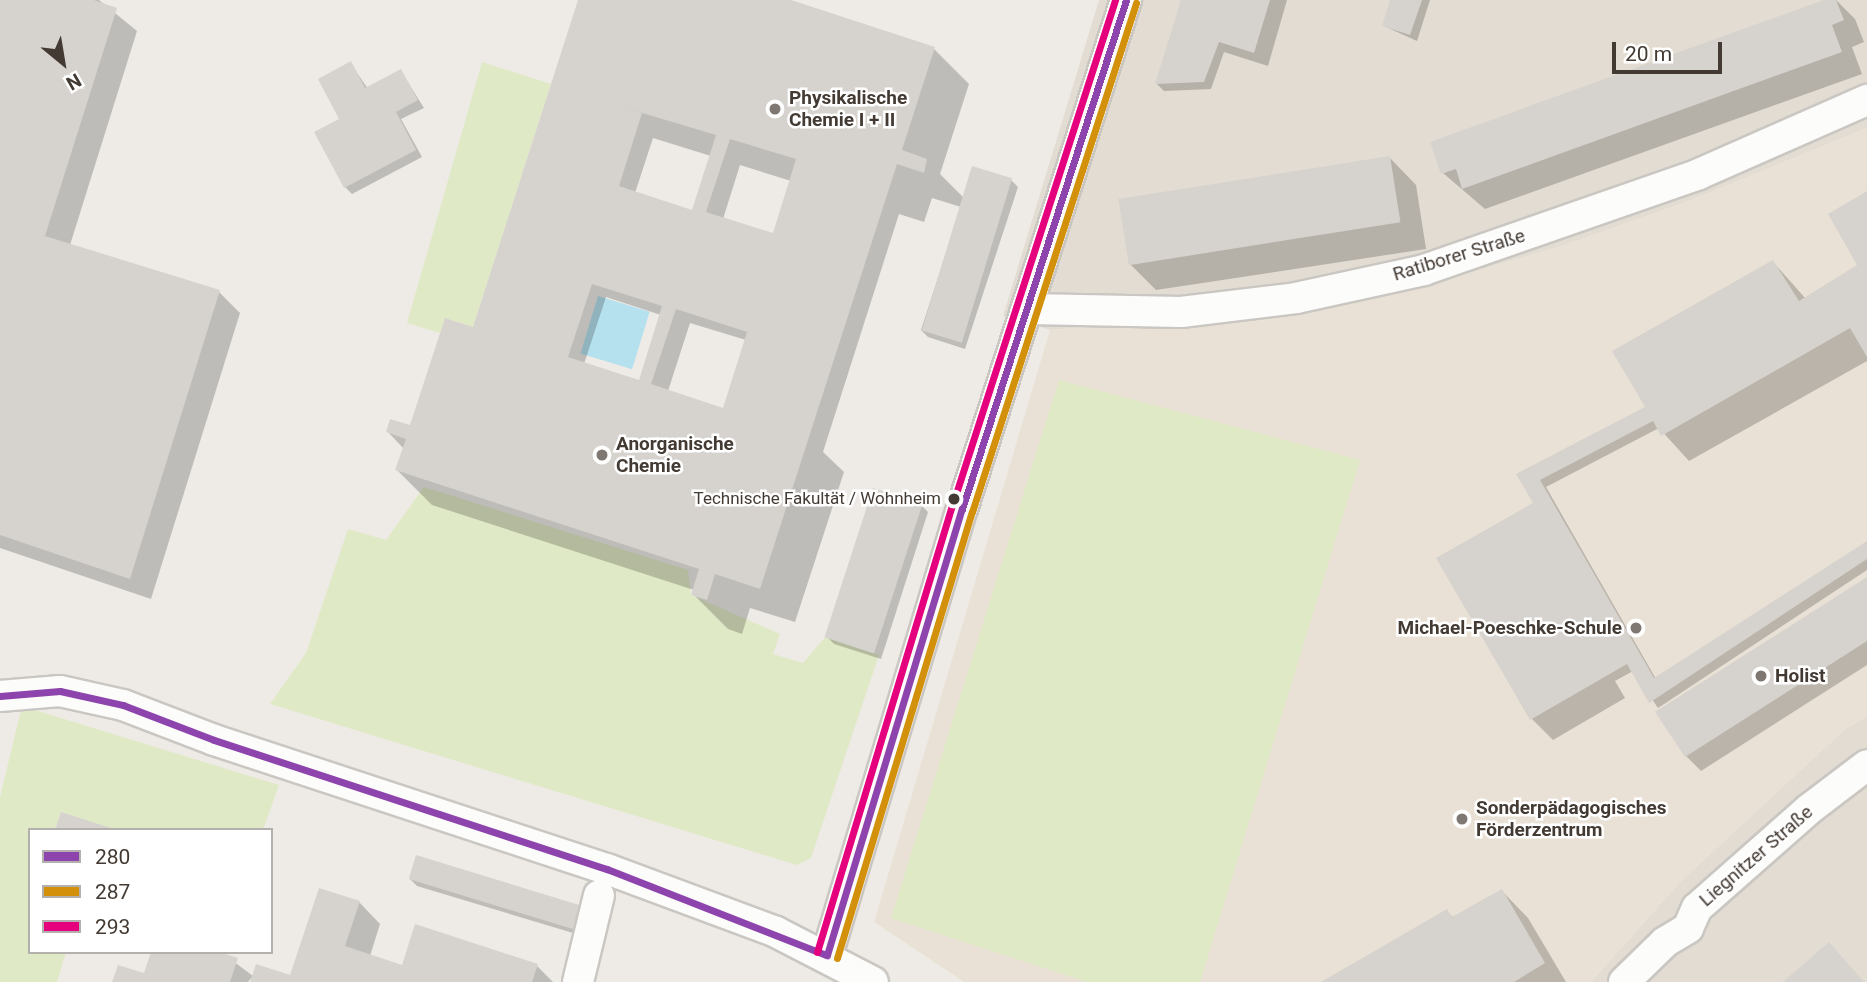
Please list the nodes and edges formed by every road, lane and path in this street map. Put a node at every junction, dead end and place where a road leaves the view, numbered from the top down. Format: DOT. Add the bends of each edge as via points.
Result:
graph roads {
  1 [pos="1126,0"];
  2 [pos="1867,100"];
  3 [pos="1029,309"];
  4 [pos="0,696"];
  5 [pos="1867,765"];
  6 [pos="599,895"];
  7 [pos="827,955"];
  8 [pos="578,982"];
  9 [pos="873,982"];
  10 [pos="1624,982"];
  1 -- 3 [label="street"];
  2 -- 3 [label="street, Ratiborer Straße" via="1699,174 1424,270 1296,298 1181,312"];
  3 -- 7 [label="street" via="962,509"];
  4 -- 7 [label="street" via="60,691 123,705 214,740 597,865"];
  5 -- 10 [label="street, Liegnitzer Straße" via="1808,810 1697,908 1688,928 1665,942"];
  6 -- 8 [label="street"];
  7 -- 9 [label="street"];
}
